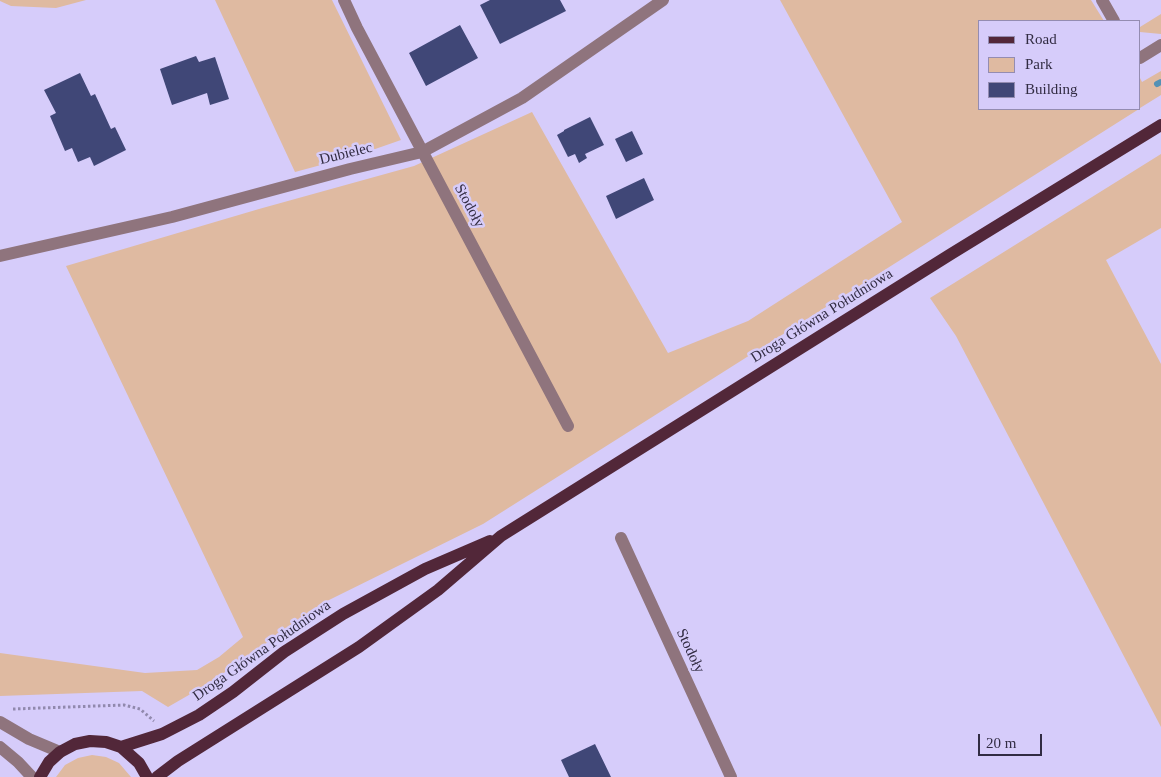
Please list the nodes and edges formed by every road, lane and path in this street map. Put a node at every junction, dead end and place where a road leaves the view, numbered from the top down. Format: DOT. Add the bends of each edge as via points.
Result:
graph roads {
  1 [pos="344,0"];
  2 [pos="664,0"];
  3 [pos="1102,0"];
  4 [pos="1113,20"];
  5 [pos="1161,45"];
  6 [pos="1141,57"];
  7 [pos="1161,125"];
  8 [pos="422,152"];
  9 [pos="0,256"];
  10 [pos="568,426"];
  11 [pos="502,536"];
  12 [pos="621,538"];
  13 [pos="5,709"];
  14 [pos="0,722"];
  15 [pos="162,734"];
  16 [pos="0,747"];
  17 [pos="121,747"];
  18 [pos="60,752"];
  19 [pos="32,777"];
  20 [pos="40,777"];
  21 [pos="147,777"];
  22 [pos="157,777"];
  23 [pos="731,777"];
  1 -- 8 [label="street, Stodoły"];
  2 -- 8 [label="street, Dubielec" via="522,98"];
  3 -- 4 [label="street"];
  5 -- 6 [label="street"];
  7 -- 11 [label="main road, Droga Główna Południowa"];
  8 -- 9 [label="street, Dubielec" via="172,217"];
  8 -- 10 [label="street, Stodoły"];
  11 -- 15 [label="main road, Droga Główna Południowa" via="425,569 343,614 284,652 199,715"];
  11 -- 22 [label="main road, Droga Główna Południowa" via="438,590 359,647"];
  12 -- 23 [label="street, Stodoły"];
  13 -- 15 [label="path" via="131,706 148,715"];
  14 -- 18 [label="street"];
  15 -- 17 [label="main road, Droga Główna Południowa"];
  16 -- 19 [label="street"];
  17 -- 18 [label="main road" via="90,741"];
  17 -- 21 [label="main road" via="139,763"];
  18 -- 20 [label="main road"];
}
